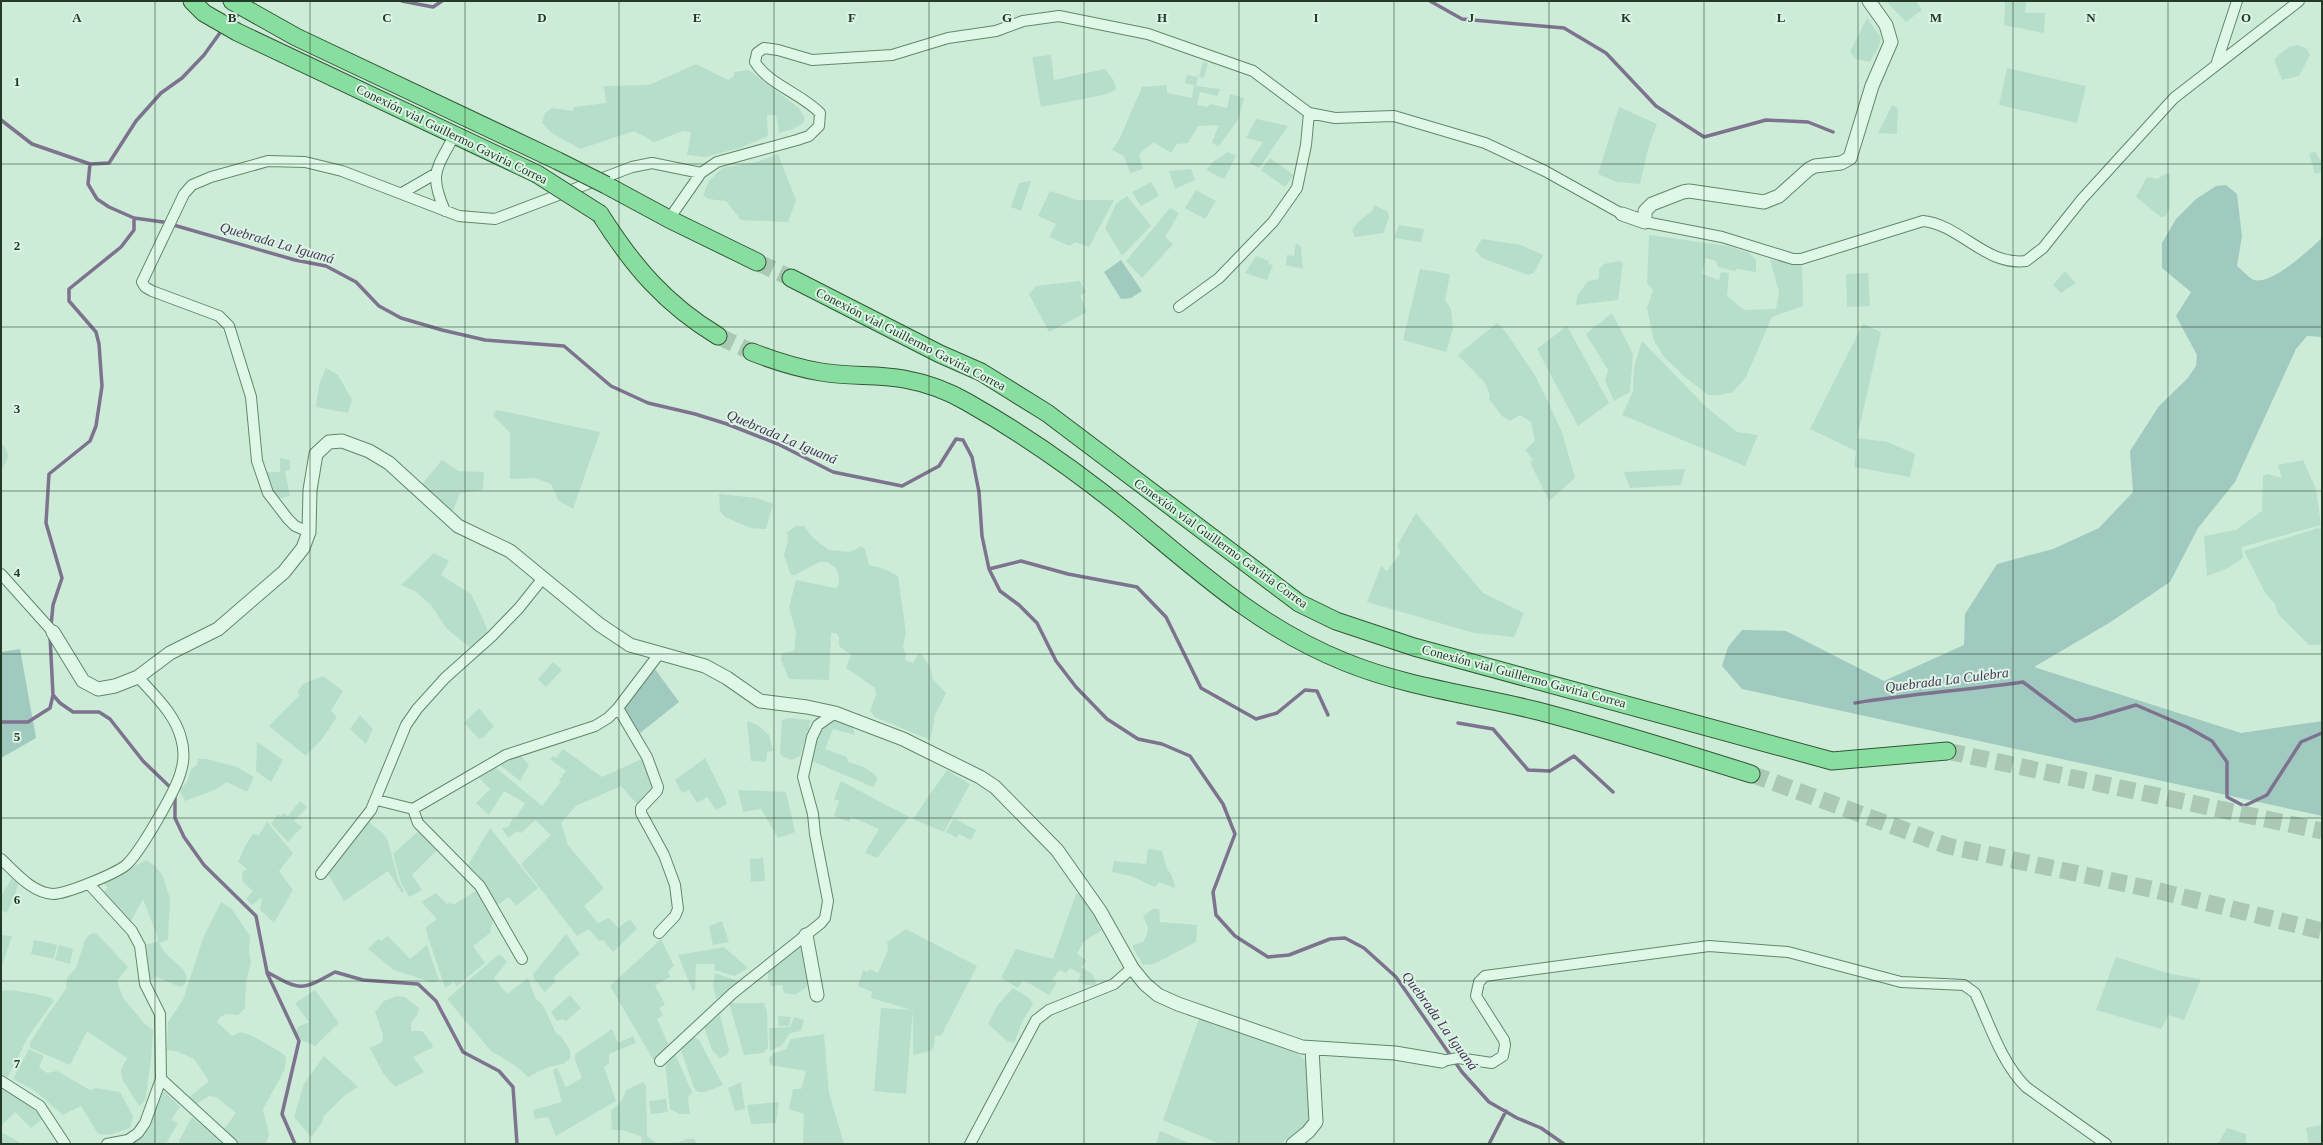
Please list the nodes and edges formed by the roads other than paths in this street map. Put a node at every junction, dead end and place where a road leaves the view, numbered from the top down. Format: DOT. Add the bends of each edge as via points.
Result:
graph roads {
  1 [pos="192,1"];
  2 [pos="232,1"];
  3 [pos="1869,1"];
  4 [pos="2237,1"];
  5 [pos="2299,1"];
  6 [pos="2216,65"];
  7 [pos="1309,113"];
  8 [pos="455,134"];
  9 [pos="701,173"];
  10 [pos="435,174"];
  11 [pos="402,193"];
  12 [pos="445,211"];
  13 [pos="1622,214"];
  14 [pos="669,220"];
  15 [pos="1645,222"];
  16 [pos="757,262"];
  17 [pos="791,278"];
  18 [pos="1179,307"];
  19 [pos="718,336"];
  20 [pos="752,352"];
  21 [pos="309,532"];
  22 [pos="1,574"];
  23 [pos="543,578"];
  24 [pos="51,629"];
  25 [pos="659,654"];
  26 [pos="138,677"];
  27 [pos="618,708"];
  28 [pos="835,713"];
  29 [pos="1947,751"];
  30 [pos="1751,774"];
  31 [pos="377,800"];
  32 [pos="413,808"];
  33 [pos="1,859"];
  34 [pos="321,874"];
  35 [pos="89,884"];
  36 [pos="659,933"];
  37 [pos="806,935"];
  38 [pos="522,959"];
  39 [pos="1132,968"];
  40 [pos="817,995"];
  41 [pos="1312,1049"];
  42 [pos="1442,1060"];
  43 [pos="660,1062"];
  44 [pos="161,1079"];
  45 [pos="1,1081"];
  46 [pos="65,1144"];
  47 [pos="107,1144"];
  48 [pos="232,1144"];
  49 [pos="970,1144"];
  50 [pos="1292,1144"];
  51 [pos="2106,1144"];
  1 -- 8 [label="highway, Conexión vial Guillermo Gaviria Correa" via="204,13 250,39"];
  2 -- 14 [label="highway, Conexión vial Guillermo Gaviria Correa, bridge" via="324,50 606,185"];
  3 -- 15 [label="street" via="1886,25 1891,42 1872,86 1850,158 1841,163 1809,169 1772,200 1764,202 1689,191 1652,204 1645,211"];
  4 -- 6 [label="street"];
  5 -- 6 [label="street"];
  6 -- 15 [label="street" via="2174,98 2082,199 2043,248 2026,261 2001,259 1980,250 1939,224 1923,221 1801,259 1793,259 1722,237"];
  7 -- 9 [label="street" via="1253,71 1162,38 1059,16 1040,17 996,31 948,38 874,57 812,60 764,48 757,53 755,62 760,70 809,102 820,113 819,126 809,136 717,162"];
  7 -- 13 [label="street" via="1335,118 1394,116 1485,143 1545,171"];
  7 -- 18 [label="street" via="1306,145 1297,188 1272,222 1219,278"];
  8 -- 10 [label="street"];
  8 -- 19 [label="highway, Conexión vial Guillermo Gaviria Correa, bridge" via="537,174 600,214 647,280 681,311"];
  9 -- 12 [label="street" via="652,163 632,167 495,219 459,216"];
  9 -- 14 [label="street"];
  10 -- 11 [label="street"];
  10 -- 12 [label="street"];
  11 -- 12 [label="street"];
  11 -- 21 [label="street" via="305,162 268,161 211,177 192,185 184,194 142,282 145,287 219,316 229,326 251,398 257,461 268,492 295,526"];
  13 -- 15 [label="street"];
  14 -- 16 [label="highway, Conexión vial Guillermo Gaviria Correa"];
  17 -- 29 [label="highway, Conexión vial Guillermo Gaviria Correa" via="940,354 981,372 1047,413 1299,603 1336,621 1414,647 1832,761"];
  20 -- 30 [label="highway" via="780,363 823,373 904,379 940,389 963,400 1060,462 1137,520 1249,612 1294,639 1346,663 1398,680 1537,711"];
  21 -- 23 [label="street" via="310,490 316,454 329,442 342,441 369,451 389,463 458,526 510,551"];
  21 -- 26 [label="street" via="303,548 284,572 218,629 170,653"];
  22 -- 24 [label="street"];
  23 -- 25 [label="street" via="600,625 630,645"];
  23 -- 31 [label="street" via="502,625 416,709 406,725"];
  24 -- 26 [label="street" via="83,681 98,689 115,686"];
  25 -- 27 [label="street"];
  25 -- 28 [label="street" via="711,668 760,701"];
  26 -- 35 [label="street" via="172,719 182,739 182,771 136,852 125,866"];
  27 -- 32 [label="street" via="595,726 506,755"];
  27 -- 36 [label="street" via="648,757 658,787 657,792 641,808 641,813 664,856 675,885 678,909 676,916"];
  28 -- 37 [label="street" via="818,725 812,737 803,777 813,814 828,901 825,918"];
  28 -- 39 [label="street" via="903,739 995,787 1057,850 1100,910"];
  31 -- 32 [label="street"];
  31 -- 34 [label="street" via="346,845"];
  32 -- 38 [label="street" via="418,822 480,886"];
  33 -- 35 [label="street" via="24,881 38,890 53,894"];
  35 -- 44 [label="street" via="129,928 140,946 145,984 160,1014"];
  37 -- 40 [label="street"];
  37 -- 43 [label="street" via="733,993"];
  39 -- 41 [label="street" via="1152,990 1178,1004 1287,1044"];
  39 -- 49 [label="street" via="1107,988 1049,1010 1036,1020"];
  41 -- 42 [label="street" via="1395,1053"];
  41 -- 50 [label="street" via="1316,1122"];
  42 -- 51 [label="street" via="1458,1058 1492,1063 1500,1060 1505,1052 1504,1040 1476,996 1479,982 1485,976 1655,954 1694,946 1778,950 1900,982 1958,984 1970,989 1975,993 2015,1076 2026,1087"];
  44 -- 47 [label="street" via="145,1124 138,1133 128,1140"];
  44 -- 48 [label="street"];
  45 -- 46 [label="street" via="40,1106"];
}
